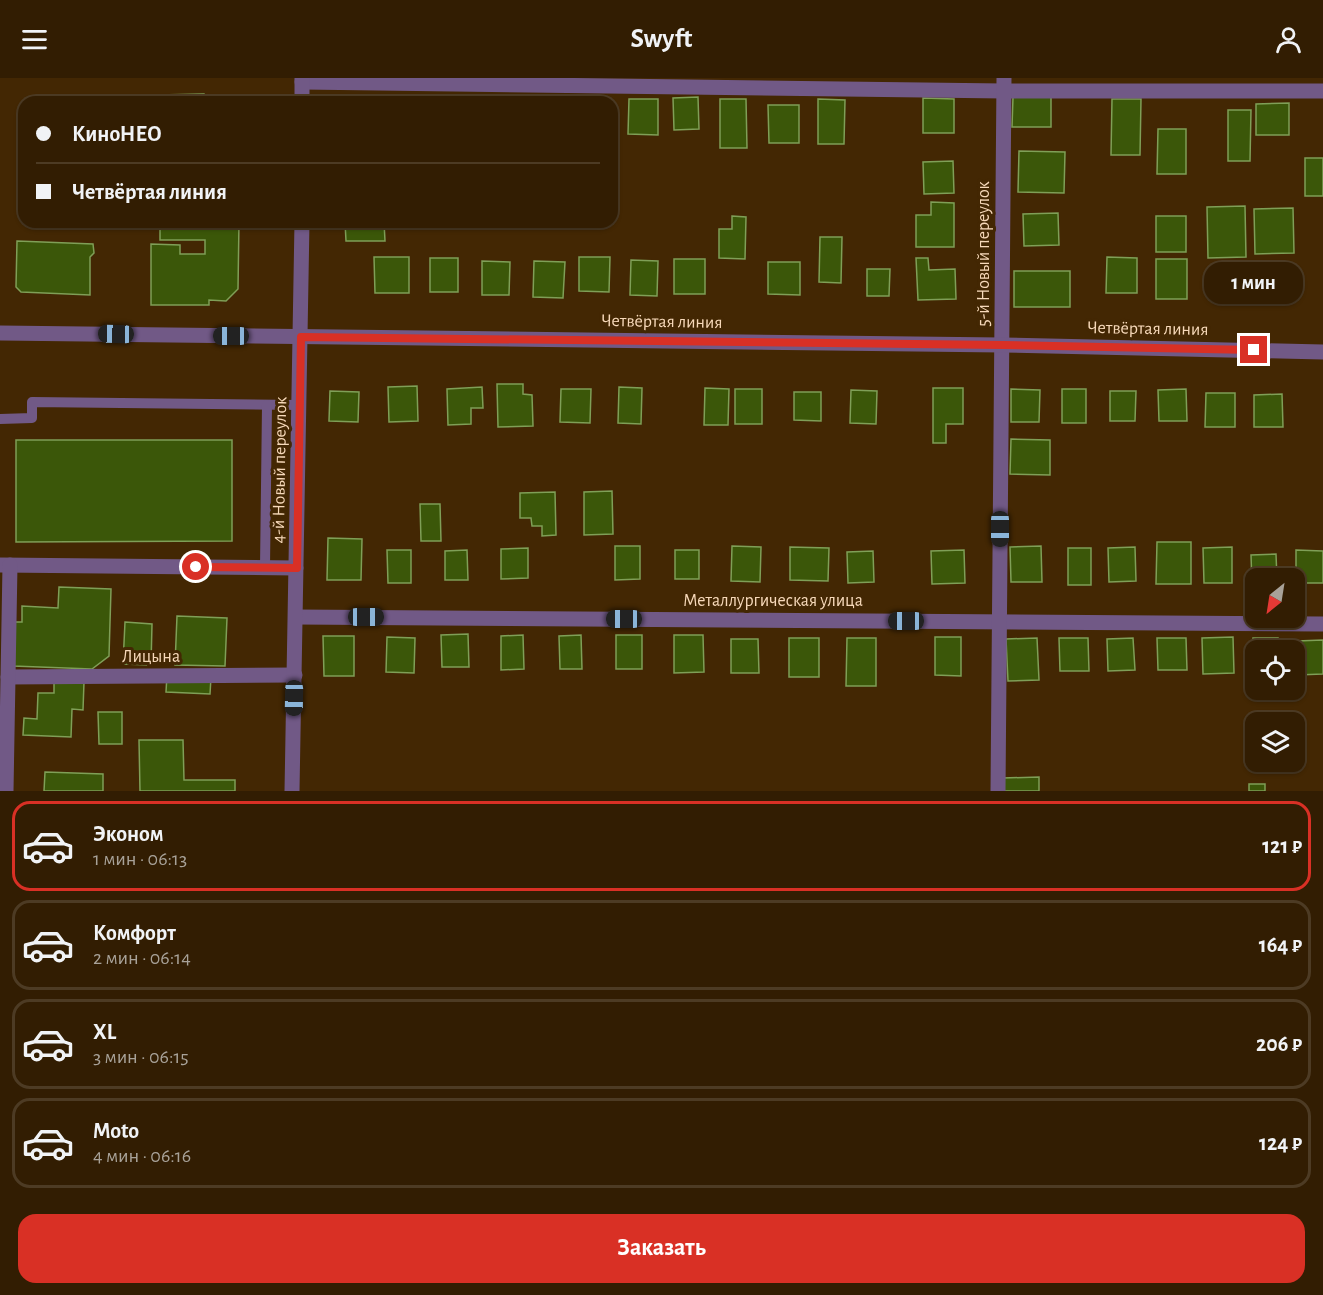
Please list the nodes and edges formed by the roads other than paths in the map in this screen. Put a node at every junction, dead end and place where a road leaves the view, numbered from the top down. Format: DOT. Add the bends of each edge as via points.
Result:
graph roads {
  1 [pos="302,80"];
  2 [pos="550,82"];
  3 [pos="771,83"];
  4 [pos="1004,85"];
  5 [pos="1323,91"];
  6 [pos="302,96"];
  7 [pos="302,228"];
  8 [pos="0,333"];
  9 [pos="301,337"];
  10 [pos="1002,345"];
  11 [pos="1323,351"];
  12 [pos="267,405"];
  13 [pos="300,405"];
  14 [pos="0,418"];
  15 [pos="5,565"];
  16 [pos="265,567"];
  17 [pos="297,568"];
  18 [pos="296,617"];
  19 [pos="999,621"];
  20 [pos="1323,624"];
  21 [pos="295,675"];
  22 [pos="8,677"];
  23 [pos="6,791"];
  24 [pos="292,791"];
  25 [pos="998,791"];
  1 -- 2 [label="street"];
  1 -- 6 [label="street"];
  2 -- 3 [label="street"];
  3 -- 4 [label="street"];
  4 -- 5 [label="street"];
  4 -- 10 [label="street, 5-й Новый переулок"];
  7 -- 9 [label="street, 4-й Новый переулок"];
  8 -- 9 [label="street, Четвёртая линия"];
  9 -- 10 [label="street, Четвёртая линия"];
  9 -- 13 [label="street, 4-й Новый переулок"];
  10 -- 11 [label="street, Четвёртая линия"];
  10 -- 19 [label="street, 5-й Новый переулок"];
  12 -- 13 [label="lane"];
  12 -- 14 [label="lane" via="32,402 32,418"];
  12 -- 16 [label="lane"];
  13 -- 17 [label="street, 4-й Новый переулок"];
  15 -- 16 [label="street"];
  15 -- 22 [label="street"];
  16 -- 17 [label="street"];
  17 -- 18 [label="street, 4-й Новый переулок"];
  18 -- 19 [label="street, Металлургическая улица"];
  18 -- 21 [label="street, 4-й Новый переулок"];
  19 -- 20 [label="street, Металлургическая улица"];
  19 -- 25 [label="street, 5-й Новый переулок"];
  21 -- 22 [label="street, Лицына"];
  21 -- 24 [label="street, 4-й Новый переулок"];
  22 -- 23 [label="street"];
}
